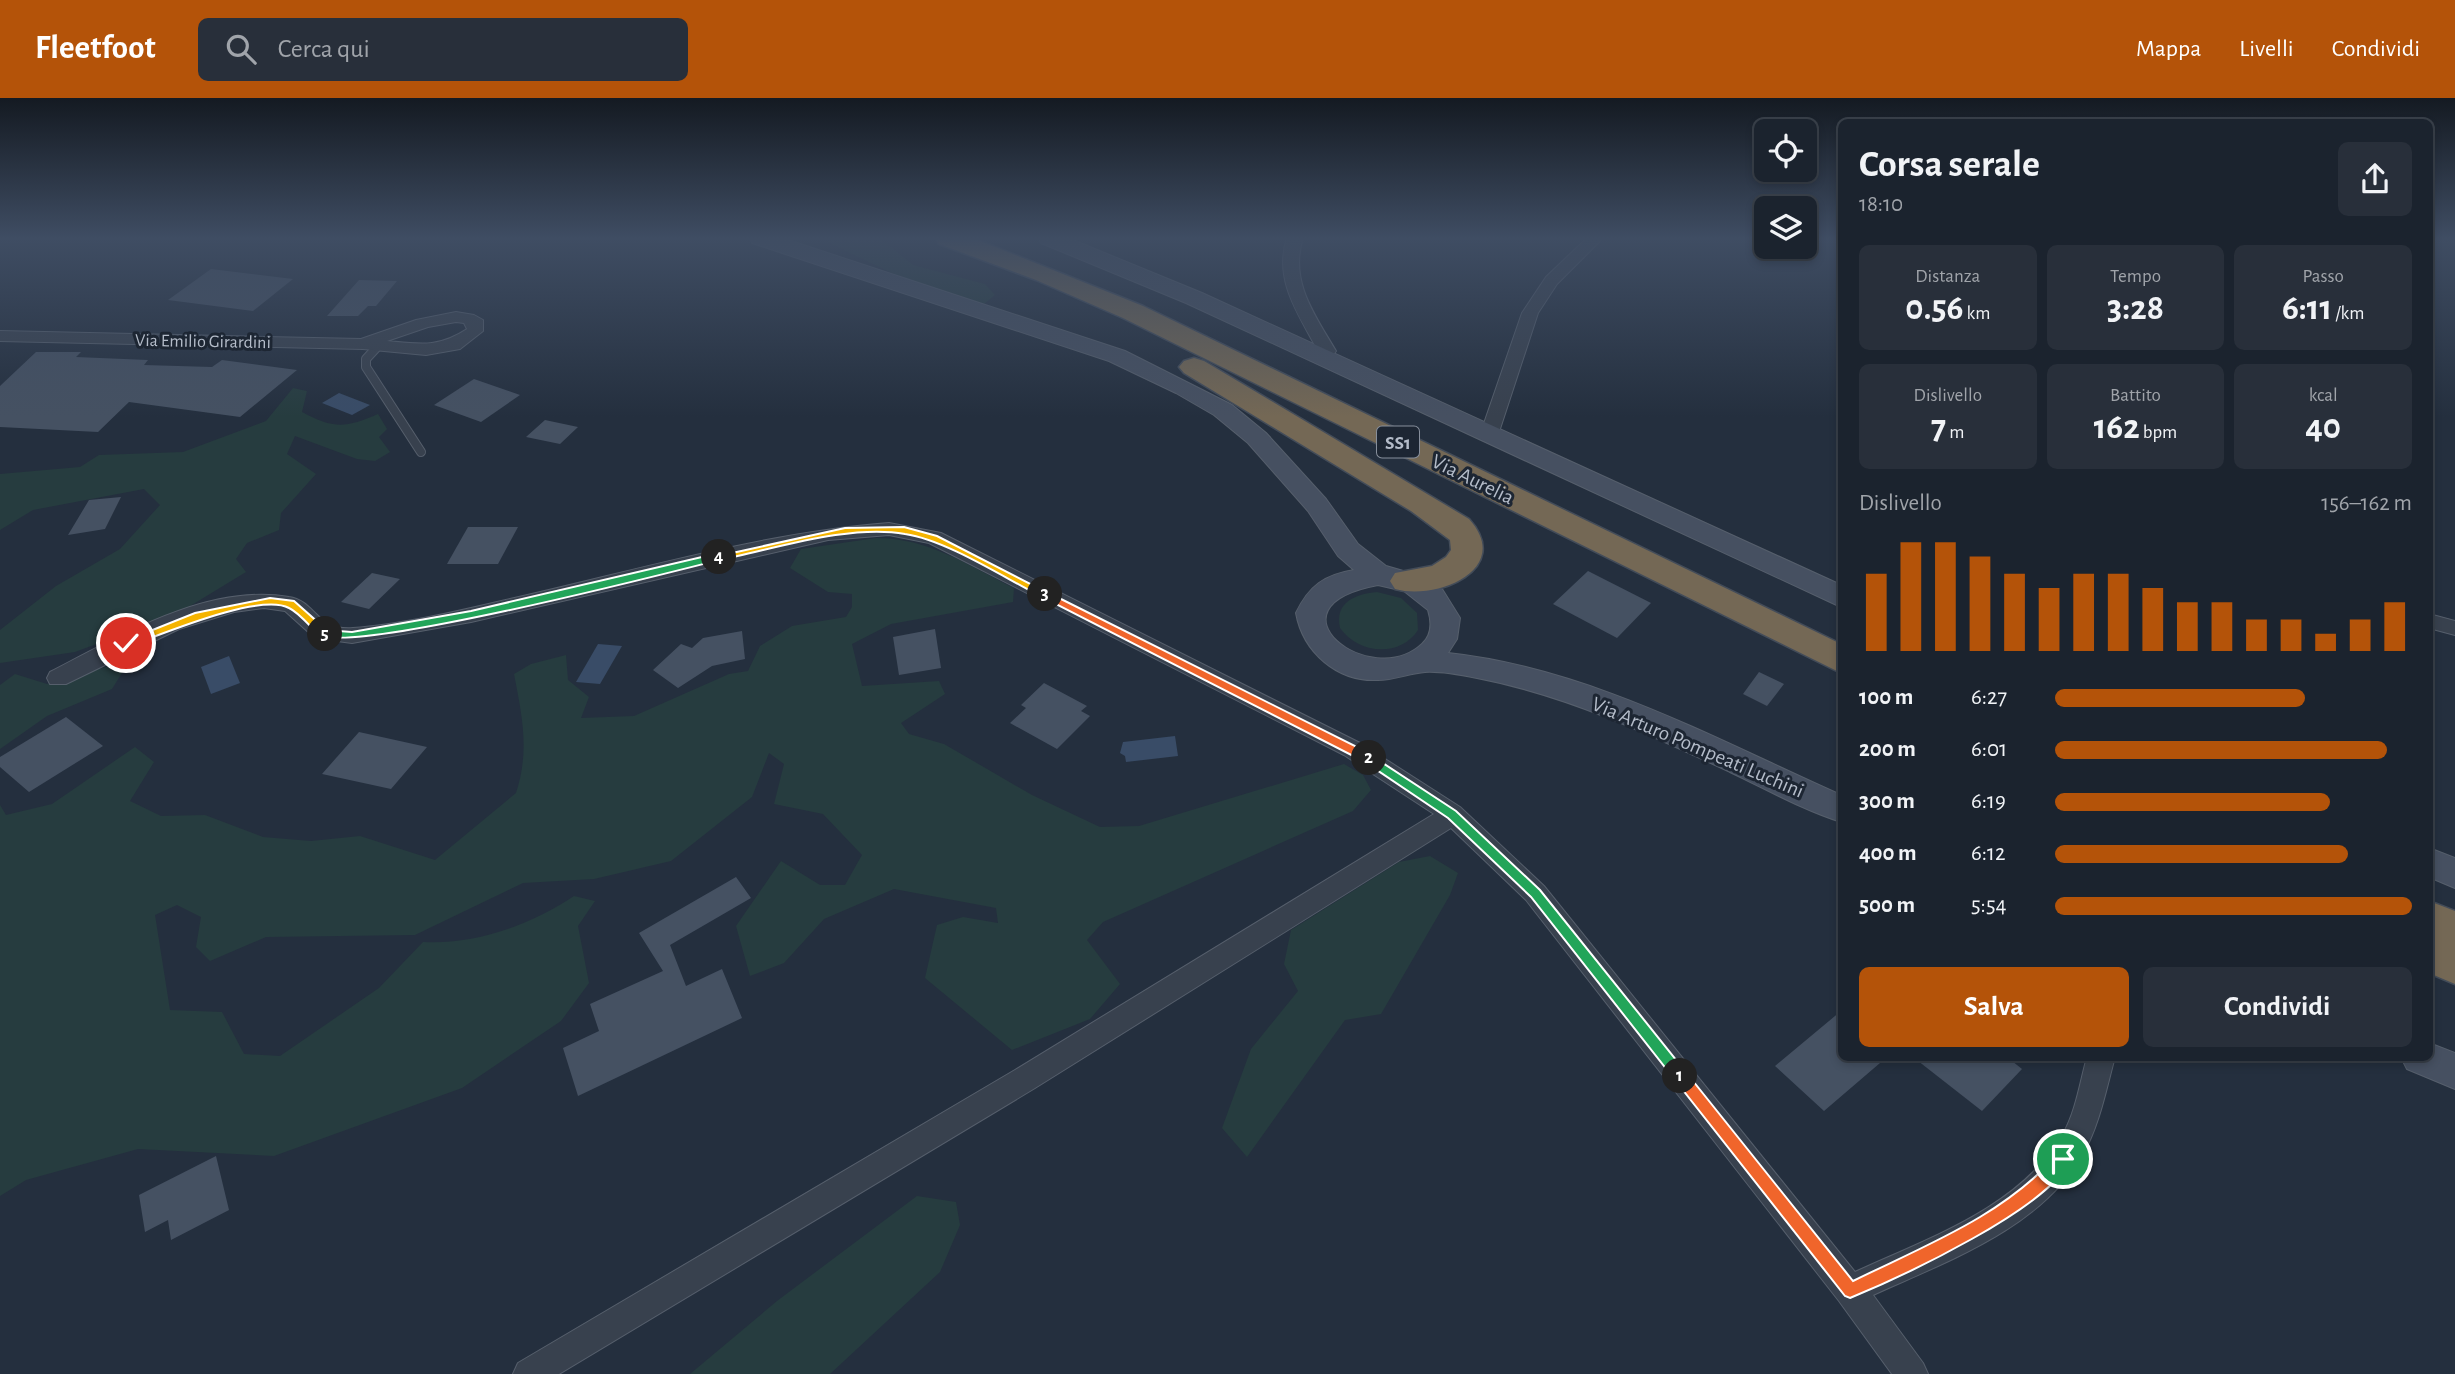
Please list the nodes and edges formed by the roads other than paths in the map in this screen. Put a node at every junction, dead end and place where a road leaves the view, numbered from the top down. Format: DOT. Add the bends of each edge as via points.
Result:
graph roads {
  1 [pos="938,298"];
  2 [pos="1070,298"];
  3 [pos="1100,298"];
  4 [pos="1143,298"];
  5 [pos="1189,298"];
  6 [pos="1298,298"];
  7 [pos="1539,298"];
  8 [pos="0,336"];
  9 [pos="371,345"];
  10 [pos="1322,358"];
  11 [pos="1489,435"];
  12 [pos="421,452"];
  13 [pos="1300,485"];
  14 [pos="1393,578"];
  15 [pos="1322,592"];
  16 [pos="1838,596"];
  17 [pos="1446,620"];
  18 [pos="2433,622"];
  19 [pos="2455,628"];
  20 [pos="1838,635"];
  21 [pos="1838,659"];
  22 [pos="1422,661"];
  23 [pos="58,678"];
  24 [pos="1555,687"];
  25 [pos="1838,808"];
  26 [pos="1452,814"];
  27 [pos="2433,864"];
  28 [pos="2455,874"];
  29 [pos="2433,921"];
  30 [pos="2455,932"];
  31 [pos="2433,954"];
  32 [pos="2455,965"];
  33 [pos="2100,1061"];
  34 [pos="2429,1061"];
  35 [pos="2455,1072"];
  36 [pos="1850,1290"];
  37 [pos="529,1374"];
  38 [pos="1912,1374"];
  1 -- 13 [label="street" via="1145,367 1223,410 1257,438"];
  2 -- 14 [label="highway" via="1136,330 1457,527 1468,544 1454,570 1440,576"];
  3 -- 21 [label="highway, Via Aurelia / SS1"];
  4 -- 20 [label="highway, Via Aurelia / SS1"];
  5 -- 10 [label="street"];
  6 -- 10 [label="street" via="1327,351"];
  7 -- 11 [label="street" via="1521,332"];
  8 -- 9 [label="street, Via Emilio Girardini"];
  9 -- 9 [label="street, Via Emilio Girardini" via="439,349 469,338 477,324 465,317 447,318"];
  9 -- 12 [label="lane" via="366,367"];
  10 -- 11 [label="street"];
  11 -- 16 [label="street"];
  13 -- 14 [label="street" via="1348,550"];
  13 -- 15 [label="street" via="1328,557"];
  14 -- 15 [label="street" via="1338,582"];
  14 -- 17 [label="street" via="1433,597"];
  15 -- 22 [label="street" via="1310,619 1323,648 1359,667 1404,668"];
  17 -- 22 [label="street" via="1437,649"];
  17 -- 24 [label="street, Via Arturo Pompeati Luchini" via="1492,656"];
  18 -- 19 [label="street"];
  22 -- 24 [label="street, Via Arturo Pompeati Luchini" via="1488,668"];
  23 -- 26 [label="street" via="146,634 245,604 281,601 291,604 323,633 352,636 483,612 828,534 904,530 934,538 1352,749"];
  24 -- 25 [label="street, Via Arturo Pompeati Luchini" via="1657,726"];
  26 -- 36 [label="street" via="1535,893"];
  26 -- 37 [label="street" via="1025,1079"];
  27 -- 28 [label="street"];
  29 -- 30 [label="highway"];
  31 -- 32 [label="highway"];
  33 -- 36 [label="street" via="2072,1145 2039,1187 1977,1229"];
  34 -- 35 [label="street"];
  36 -- 38 [label="street"];
}
